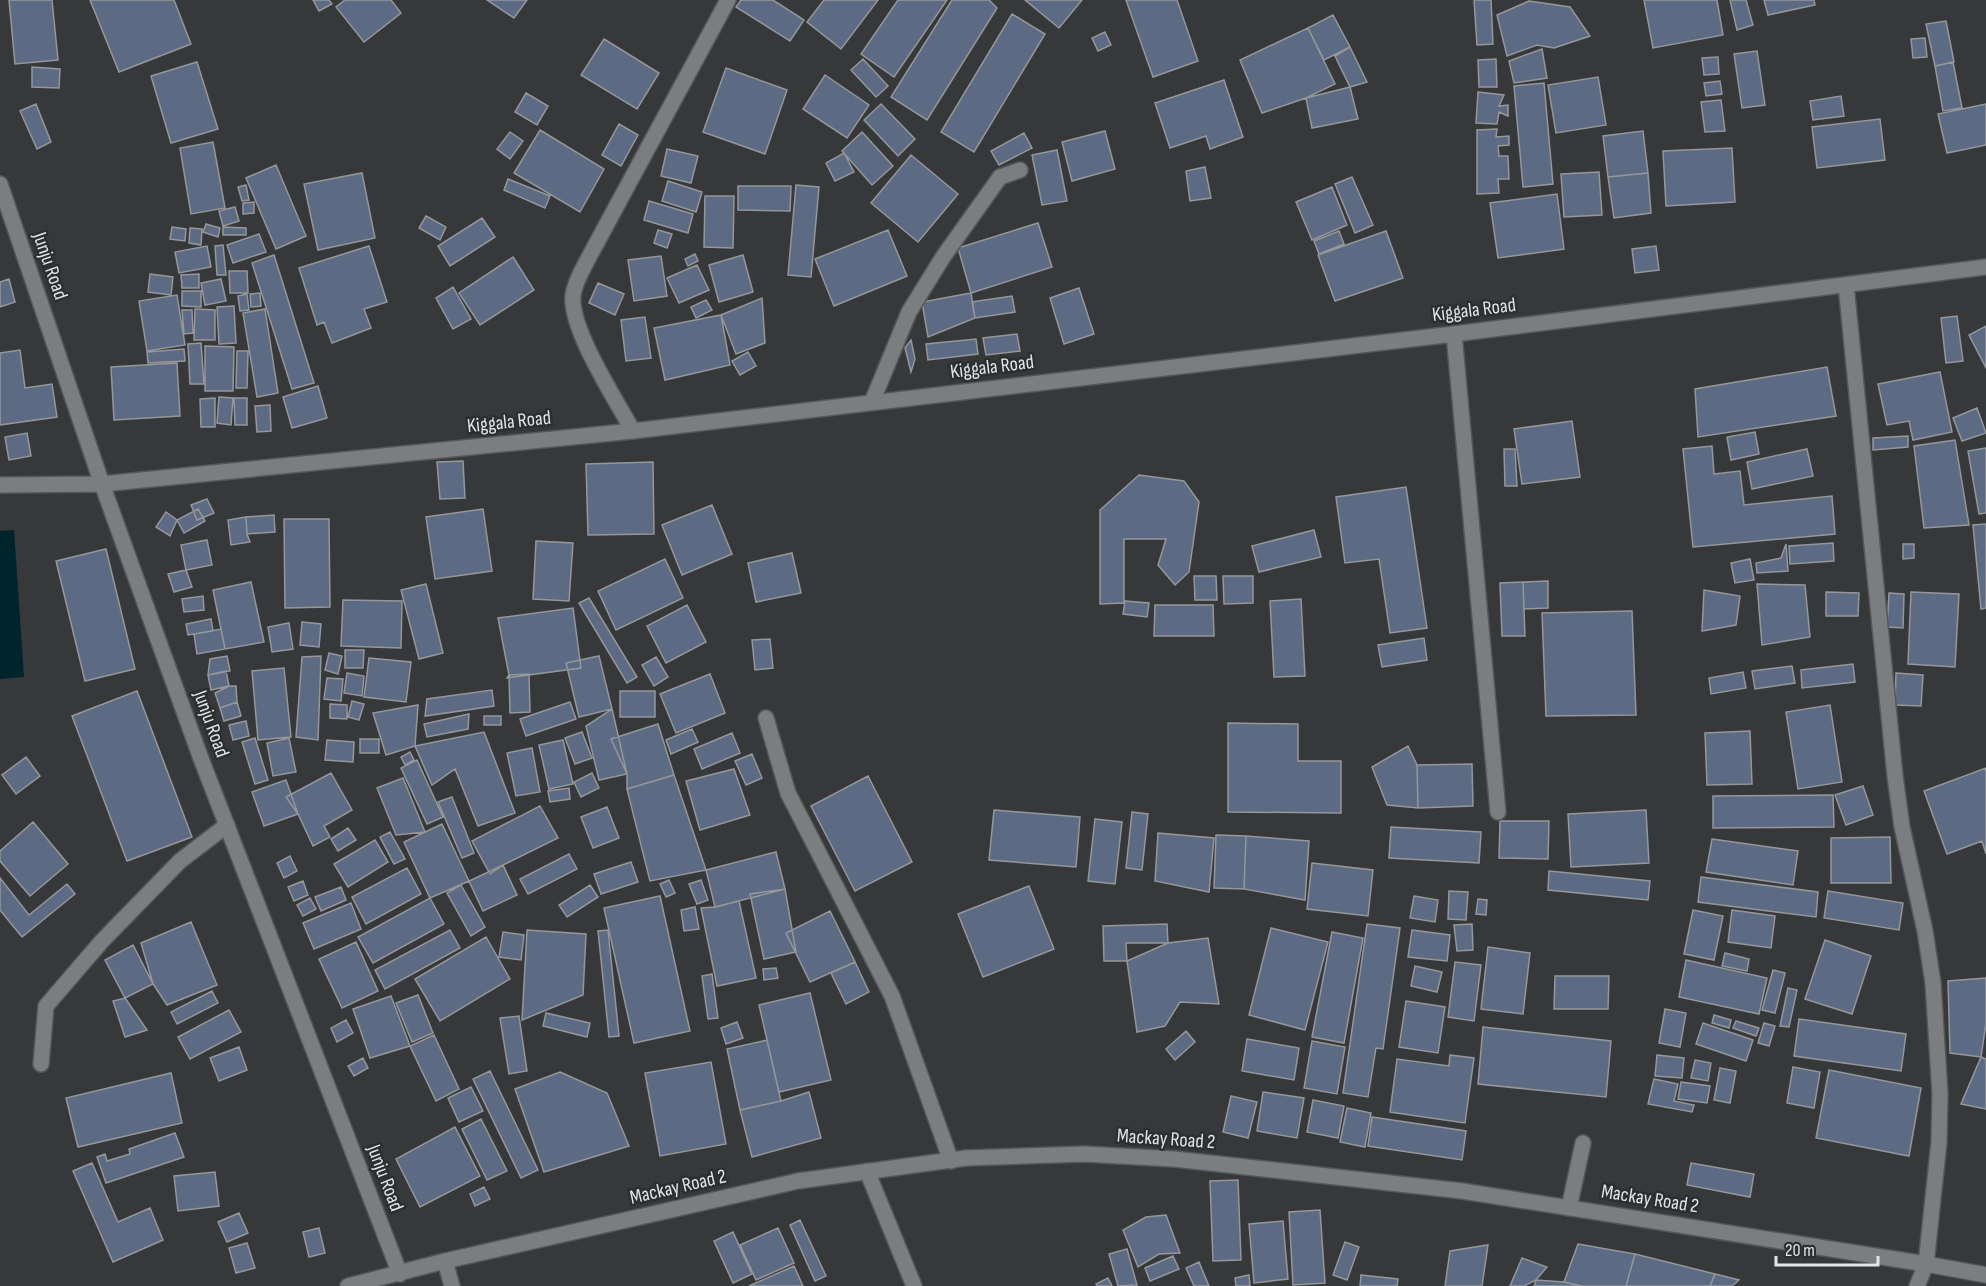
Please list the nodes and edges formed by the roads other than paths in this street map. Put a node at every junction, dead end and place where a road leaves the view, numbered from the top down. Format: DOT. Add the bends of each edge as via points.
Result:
graph roads {
  1 [pos="728,0"];
  2 [pos="1020,170"];
  3 [pos="0,184"];
  4 [pos="1986,267"];
  5 [pos="1846,285"];
  6 [pos="1454,334"];
  7 [pos="872,402"];
  8 [pos="633,431"];
  9 [pos="102,483"];
  10 [pos="0,485"];
  11 [pos="766,718"];
  12 [pos="1498,812"];
  13 [pos="227,825"];
  14 [pos="41,1064"];
  15 [pos="1583,1143"];
  16 [pos="951,1161"];
  17 [pos="867,1171"];
  18 [pos="1569,1208"];
  19 [pos="445,1261"];
  20 [pos="1926,1264"];
  21 [pos="400,1274"];
  22 [pos="1986,1275"];
  23 [pos="348,1286"];
  24 [pos="452,1286"];
  25 [pos="914,1286"];
  26 [pos="1917,1286"];
  1 -- 8 [label="street" via="589,256 573,297 585,343"];
  2 -- 7 [label="street" via="1000,177 943,257 909,312"];
  3 -- 9 [label="street, Junju Road"];
  4 -- 5 [label="street, Kiggala Road"];
  5 -- 6 [label="street, Kiggala Road"];
  5 -- 20 [label="street" via="1894,776 1933,982 1940,1113"];
  6 -- 7 [label="street, Kiggala Road"];
  6 -- 12 [label="street"];
  7 -- 8 [label="street, Kiggala Road"];
  8 -- 9 [label="street, Kiggala Road"];
  9 -- 10 [label="street, Kiggala Road"];
  9 -- 13 [label="street, Junju Road"];
  11 -- 16 [label="street" via="788,793 892,996"];
  13 -- 14 [label="street" via="180,861 46,1006"];
  13 -- 21 [label="street, Junju Road"];
  15 -- 18 [label="street"];
  16 -- 17 [label="street, Mackay Road 2"];
  16 -- 18 [label="street, Mackay Road 2" via="1084,1154 1174,1159 1462,1191"];
  17 -- 19 [label="street, Mackay Road 2" via="798,1181"];
  17 -- 25 [label="street"];
  18 -- 20 [label="street, Mackay Road 2"];
  19 -- 21 [label="street, Mackay Road 2"];
  19 -- 24 [label="street"];
  20 -- 22 [label="street, Mackay Road 2"];
  20 -- 26 [label="street"];
  21 -- 23 [label="street, Mackay Road 2"];
}
